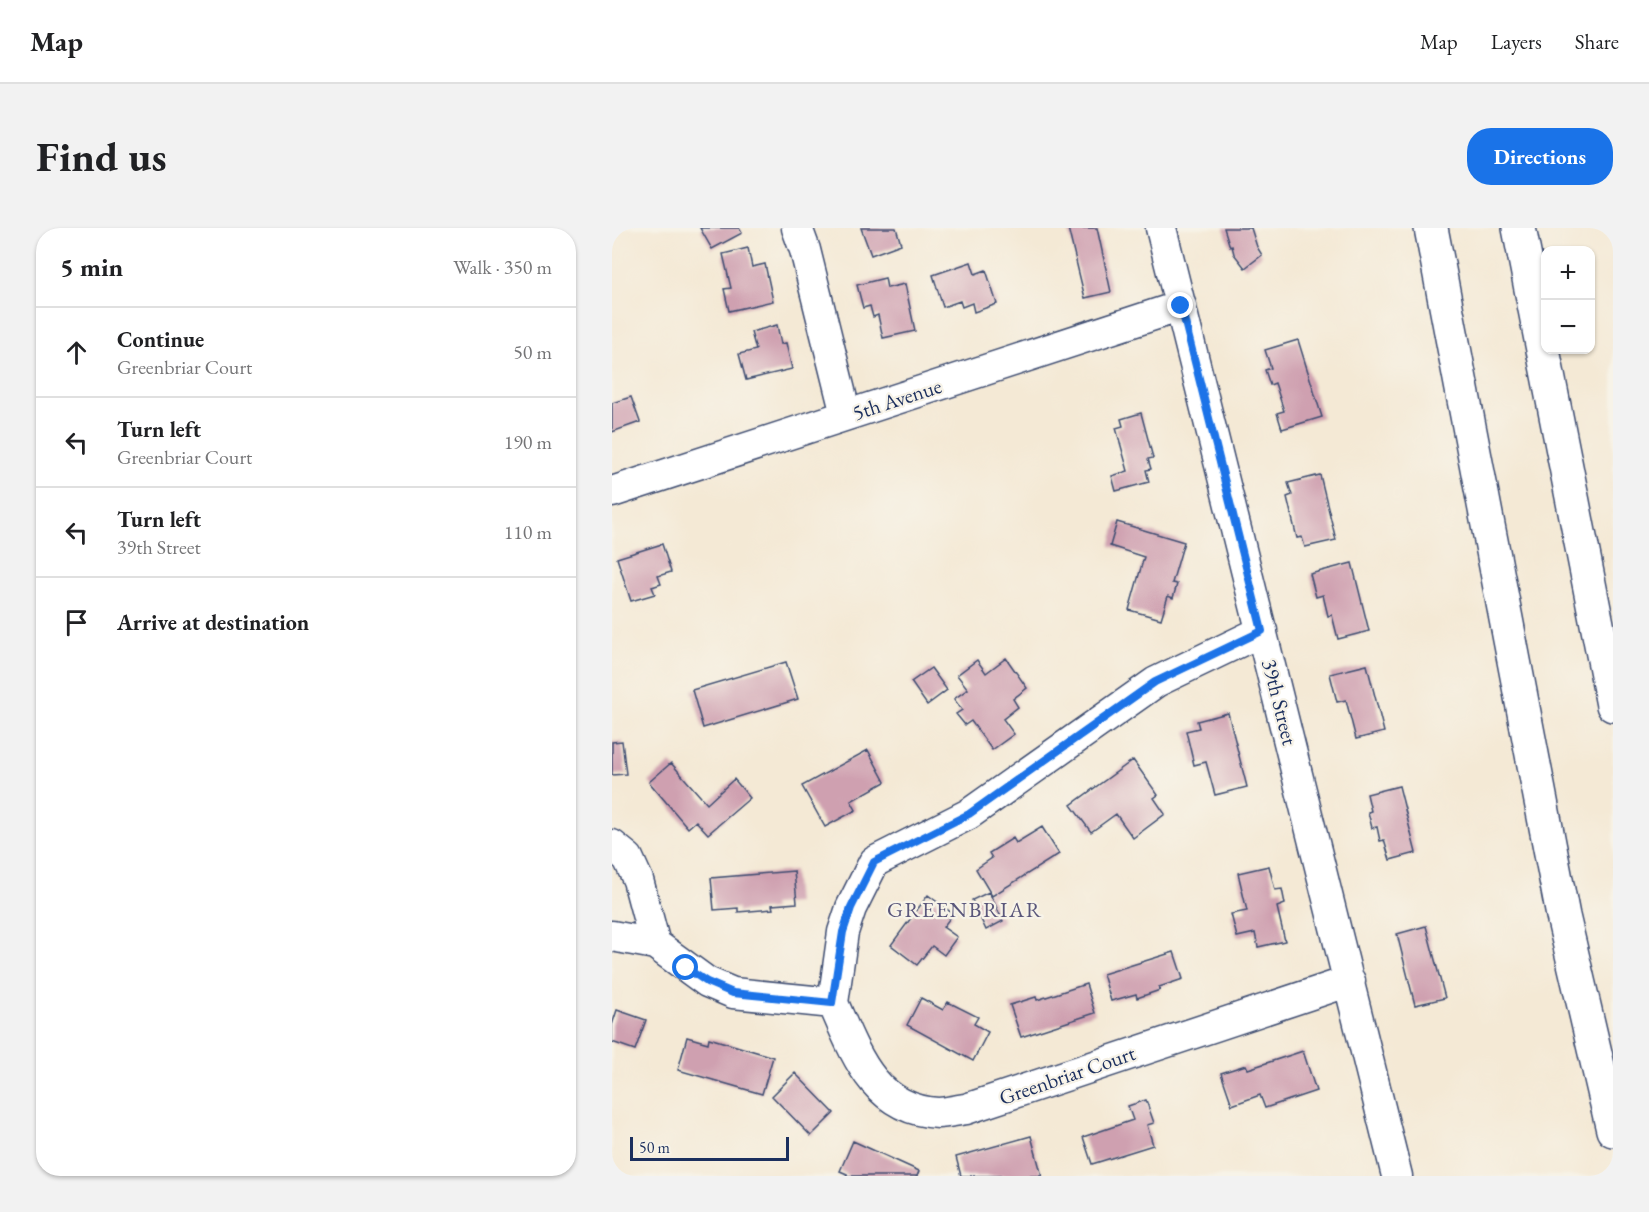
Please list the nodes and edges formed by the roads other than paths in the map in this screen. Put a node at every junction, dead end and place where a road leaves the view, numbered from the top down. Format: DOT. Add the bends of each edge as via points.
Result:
graph roads {
  1 [pos="797,228"];
  2 [pos="1161,228"];
  3 [pos="1431,228"];
  4 [pos="1519,228"];
  5 [pos="1181,306"];
  6 [pos="846,415"];
  7 [pos="612,492"];
  8 [pos="1262,631"];
  9 [pos="1613,705"];
  10 [pos="612,845"];
  11 [pos="612,936"];
  12 [pos="655,944"];
  13 [pos="1350,981"];
  14 [pos="832,1003"];
  15 [pos="1613,1130"];
  16 [pos="1397,1176"];
  1 -- 6 [label="street"];
  2 -- 5 [label="street, 39th Street"];
  3 -- 15 [label="highway" via="1563,916"];
  4 -- 9 [label="highway"];
  5 -- 6 [label="street, 5th Avenue"];
  5 -- 8 [label="street, 39th Street"];
  6 -- 7 [label="street, 5th Avenue"];
  8 -- 13 [label="street, 39th Street"];
  8 -- 14 [label="street" via="1155,682 969,814 874,862 843,932"];
  10 -- 12 [label="street" via="628,858 639,880"];
  11 -- 12 [label="street"];
  12 -- 14 [label="street" via="707,982 733,993"];
  13 -- 14 [label="street, Greenbriar Court" via="966,1109 940,1113 914,1110 889,1097 857,1057"];
  13 -- 16 [label="street, 39th Street"];
}
